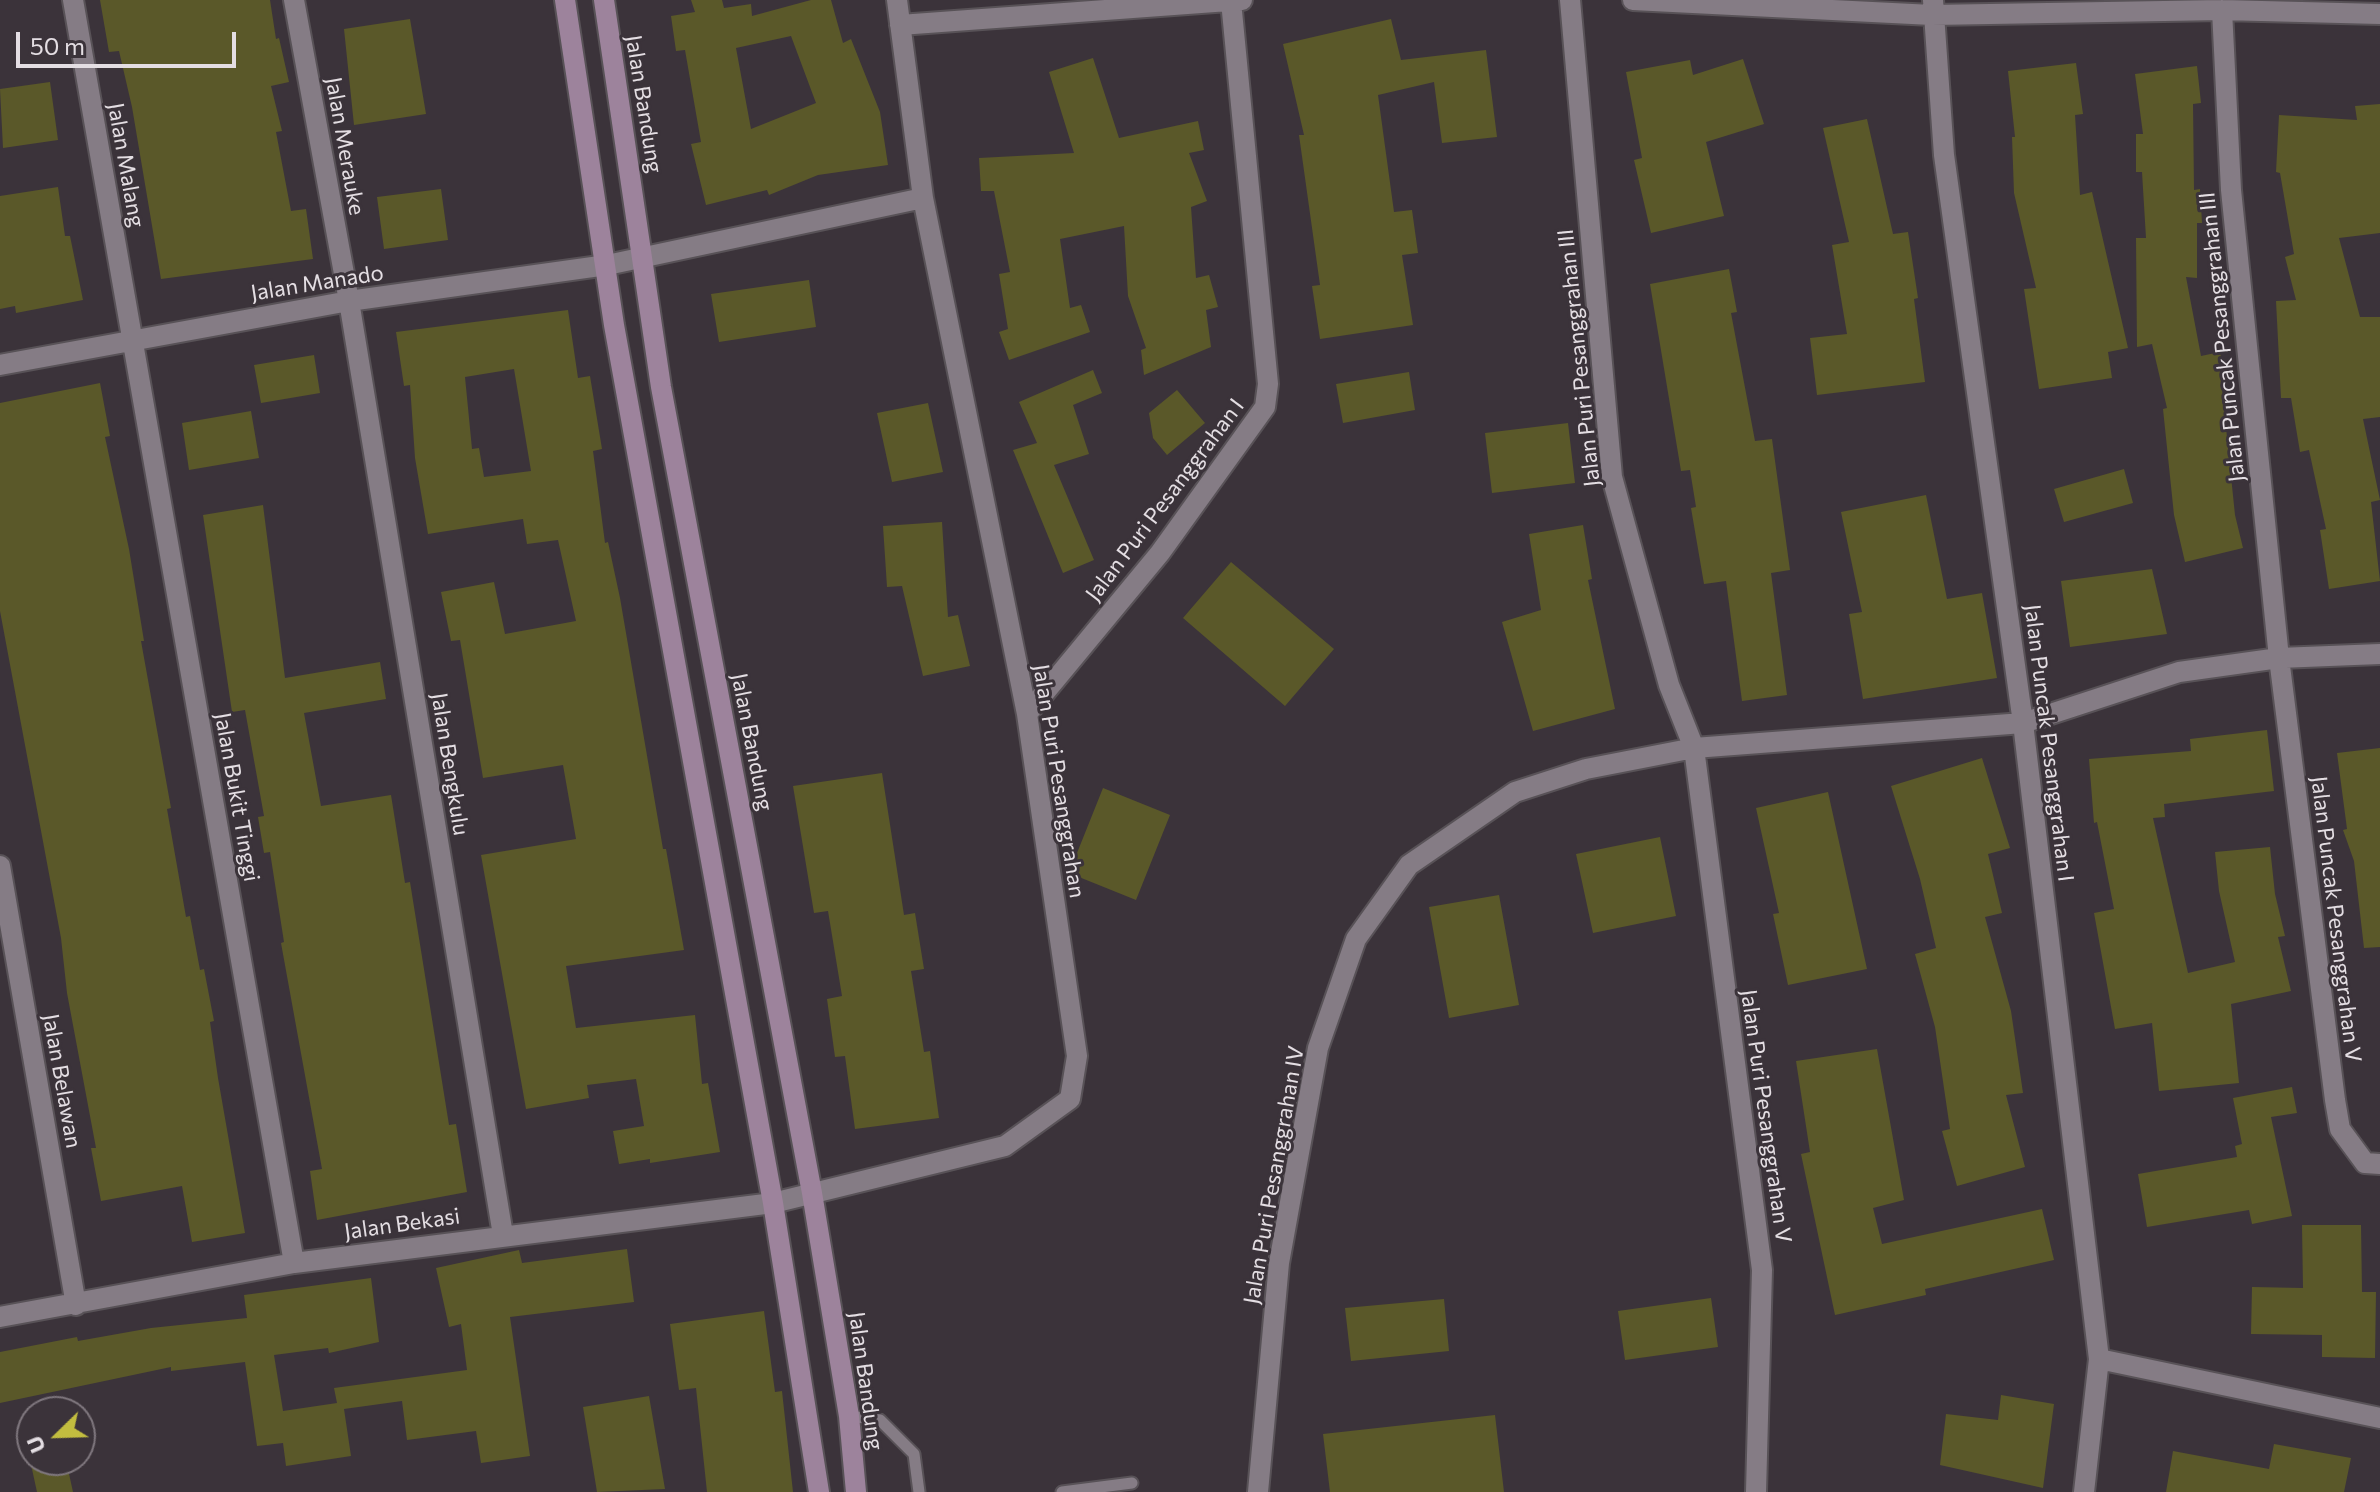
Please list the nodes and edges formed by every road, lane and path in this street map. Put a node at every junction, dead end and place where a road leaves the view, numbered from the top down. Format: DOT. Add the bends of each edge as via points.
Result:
graph roads {
  1 [pos="73,0"];
  2 [pos="294,0"];
  3 [pos="565,0"];
  4 [pos="604,0"];
  5 [pos="897,0"];
  6 [pos="1570,0"];
  7 [pos="1633,0"];
  8 [pos="1236,1"];
  9 [pos="1933,8"];
  10 [pos="2222,10"];
  11 [pos="2380,14"];
  12 [pos="900,25"];
  13 [pos="923,198"];
  14 [pos="643,256"];
  15 [pos="607,265"];
  16 [pos="349,301"];
  17 [pos="132,339"];
  18 [pos="0,365"];
  19 [pos="2380,654"];
  20 [pos="2279,658"];
  21 [pos="1027,714"];
  22 [pos="2023,723"];
  23 [pos="1694,748"];
  24 [pos="0,866"];
  25 [pos="2380,1164"];
  26 [pos="812,1193"];
  27 [pos="773,1203"];
  28 [pos="503,1235"];
  29 [pos="294,1263"];
  30 [pos="76,1305"];
  31 [pos="0,1317"];
  32 [pos="2099,1359"];
  33 [pos="849,1416"];
  34 [pos="2380,1418"];
  35 [pos="1132,1483"];
  36 [pos="819,1492"];
  37 [pos="856,1492"];
  38 [pos="919,1492"];
  39 [pos="1062,1492"];
  40 [pos="1258,1492"];
  41 [pos="1756,1492"];
  42 [pos="2084,1492"];
  1 -- 17 [label="street, Jalan Malang"];
  2 -- 16 [label="street, Jalan Merauke"];
  3 -- 15 [label="street"];
  4 -- 14 [label="street, Jalan Bandung"];
  5 -- 12 [label="street, Jalan Puri Pesanggrahan"];
  6 -- 23 [label="street, Jalan Puri Pesanggrahan III" via="1612,477 1669,685"];
  7 -- 9 [label="street"];
  8 -- 12 [label="street"];
  8 -- 21 [label="street, Jalan Puri Pesanggrahan I" via="1268,384 1265,407 1160,553"];
  9 -- 10 [label="street"];
  9 -- 22 [label="street, Jalan Puncak Pesanggrahan I" via="1944,155"];
  10 -- 11 [label="street"];
  10 -- 20 [label="street, Jalan Puncak Pesanggrahan III" via="2231,190"];
  12 -- 13 [label="street, Jalan Puri Pesanggrahan"];
  13 -- 14 [label="street"];
  13 -- 21 [label="street, Jalan Puri Pesanggrahan"];
  14 -- 15 [label="street, Jalan Manado"];
  14 -- 26 [label="street, Jalan Bandung" via="661,387"];
  15 -- 16 [label="street, Jalan Manado"];
  15 -- 27 [label="street"];
  16 -- 17 [label="street, Jalan Manado"];
  16 -- 28 [label="street, Jalan Bengkulu"];
  17 -- 18 [label="street, Jalan Manado"];
  17 -- 29 [label="street, Jalan Bukit Tinggi"];
  19 -- 20 [label="street, Jalan Puri Pesanggrahan IV"];
  20 -- 22 [label="street, Jalan Puri Pesanggrahan IV" via="2179,672"];
  20 -- 25 [label="street, Jalan Puncak Pesanggrahan V" via="2340,1129 2365,1163"];
  21 -- 26 [label="street, Jalan Puri Pesanggrahan" via="1077,1056 1070,1099 1005,1146"];
  22 -- 23 [label="street, Jalan Puri Pesanggrahan IV"];
  22 -- 32 [label="street, Jalan Puncak Pesanggrahan I"];
  23 -- 40 [label="street, Jalan Puri Pesanggrahan IV" via="1586,769 1515,792 1409,865 1356,939 1318,1048 1279,1263"];
  23 -- 41 [label="street, Jalan Puri Pesanggrahan V" via="1762,1270"];
  24 -- 30 [label="street, Jalan Belawan"];
  26 -- 27 [label="street, Jalan Bekasi"];
  26 -- 33 [label="street, Jalan Bandung"];
  27 -- 28 [label="street, Jalan Bekasi"];
  27 -- 36 [label="street"];
  28 -- 29 [label="street, Jalan Bekasi"];
  29 -- 30 [label="street, Jalan Bekasi"];
  30 -- 31 [label="street, Jalan Bekasi"];
  32 -- 34 [label="street"];
  32 -- 42 [label="street, Jalan Puncak Pesanggrahan I"];
  33 -- 37 [label="street, Jalan Bandung"];
  33 -- 38 [label="lane" via="880,1420 914,1454"];
  35 -- 39 [label="lane"];
}
